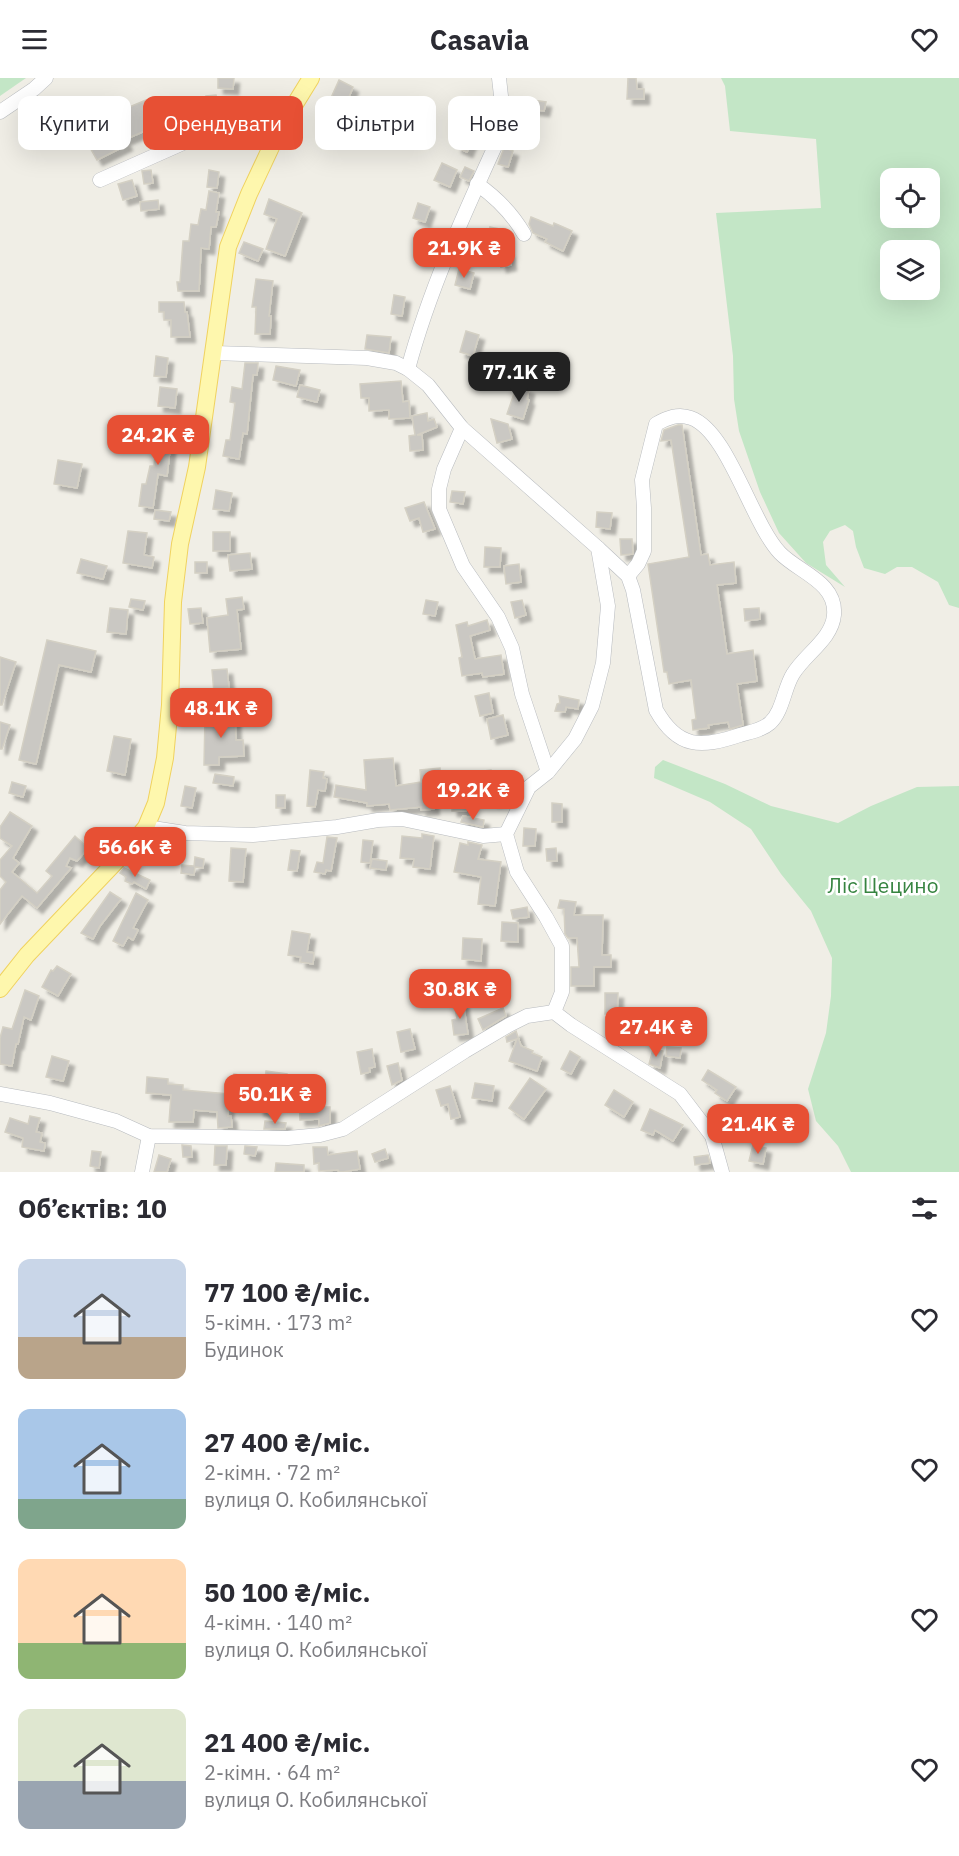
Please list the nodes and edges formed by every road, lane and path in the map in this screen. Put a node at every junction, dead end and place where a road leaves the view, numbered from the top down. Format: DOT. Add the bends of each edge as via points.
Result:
graph roads {
  1 [pos="46,78"];
  2 [pos="311,78"];
  3 [pos="500,78"];
  4 [pos="300,96"];
  5 [pos="0,112"];
  6 [pos="168,150"];
  7 [pos="270,150"];
  8 [pos="100,180"];
  9 [pos="477,184"];
  10 [pos="524,234"];
  11 [pos="214,353"];
  12 [pos="408,369"];
  13 [pos="462,428"];
  14 [pos="598,548"];
  15 [pos="627,576"];
  16 [pos="548,772"];
  17 [pos="146,826"];
  18 [pos="506,834"];
  19 [pos="0,988"];
  20 [pos="554,1012"];
  21 [pos="0,1094"];
  22 [pos="149,1136"];
  23 [pos="142,1172"];
  24 [pos="722,1172"];
  1 -- 5 [label="street"];
  2 -- 4 [label="main road"];
  3 -- 9 [label="street" via="501,133"];
  6 -- 8 [label="street"];
  7 -- 11 [label="main road" via="228,248"];
  9 -- 10 [label="street" via="504,206"];
  9 -- 12 [label="street" via="439,274"];
  11 -- 12 [label="street" via="367,358"];
  11 -- 17 [label="main road" via="197,467 180,544 165,758 156,803"];
  12 -- 13 [label="street" via="428,385"];
  13 -- 14 [label="street"];
  13 -- 16 [label="street" via="444,469 439,509 463,566 498,617 512,648 522,694"];
  14 -- 15 [label="street"];
  14 -- 16 [label="street" via="608,606 603,663 592,706 575,739"];
  15 -- 15 [label="street" via="656,710 664,724 687,741 719,742 770,723 793,674 832,624 832,599 804,570 780,554 760,525 725,453 693,418 668,418 656,424 642,480 644,551 639,564"];
  16 -- 18 [label="street" via="528,787"];
  17 -- 18 [label="street" via="185,833 253,835 402,819 483,836"];
  17 -- 19 [label="main road"];
  18 -- 20 [label="street" via="517,872 562,946 562,992"];
  20 -- 22 [label="street" via="509,1025 343,1129 320,1136 288,1138"];
  20 -- 24 [label="street" via="680,1094 712,1136"];
  21 -- 22 [label="street" via="116,1121"];
  22 -- 23 [label="street"];
}
